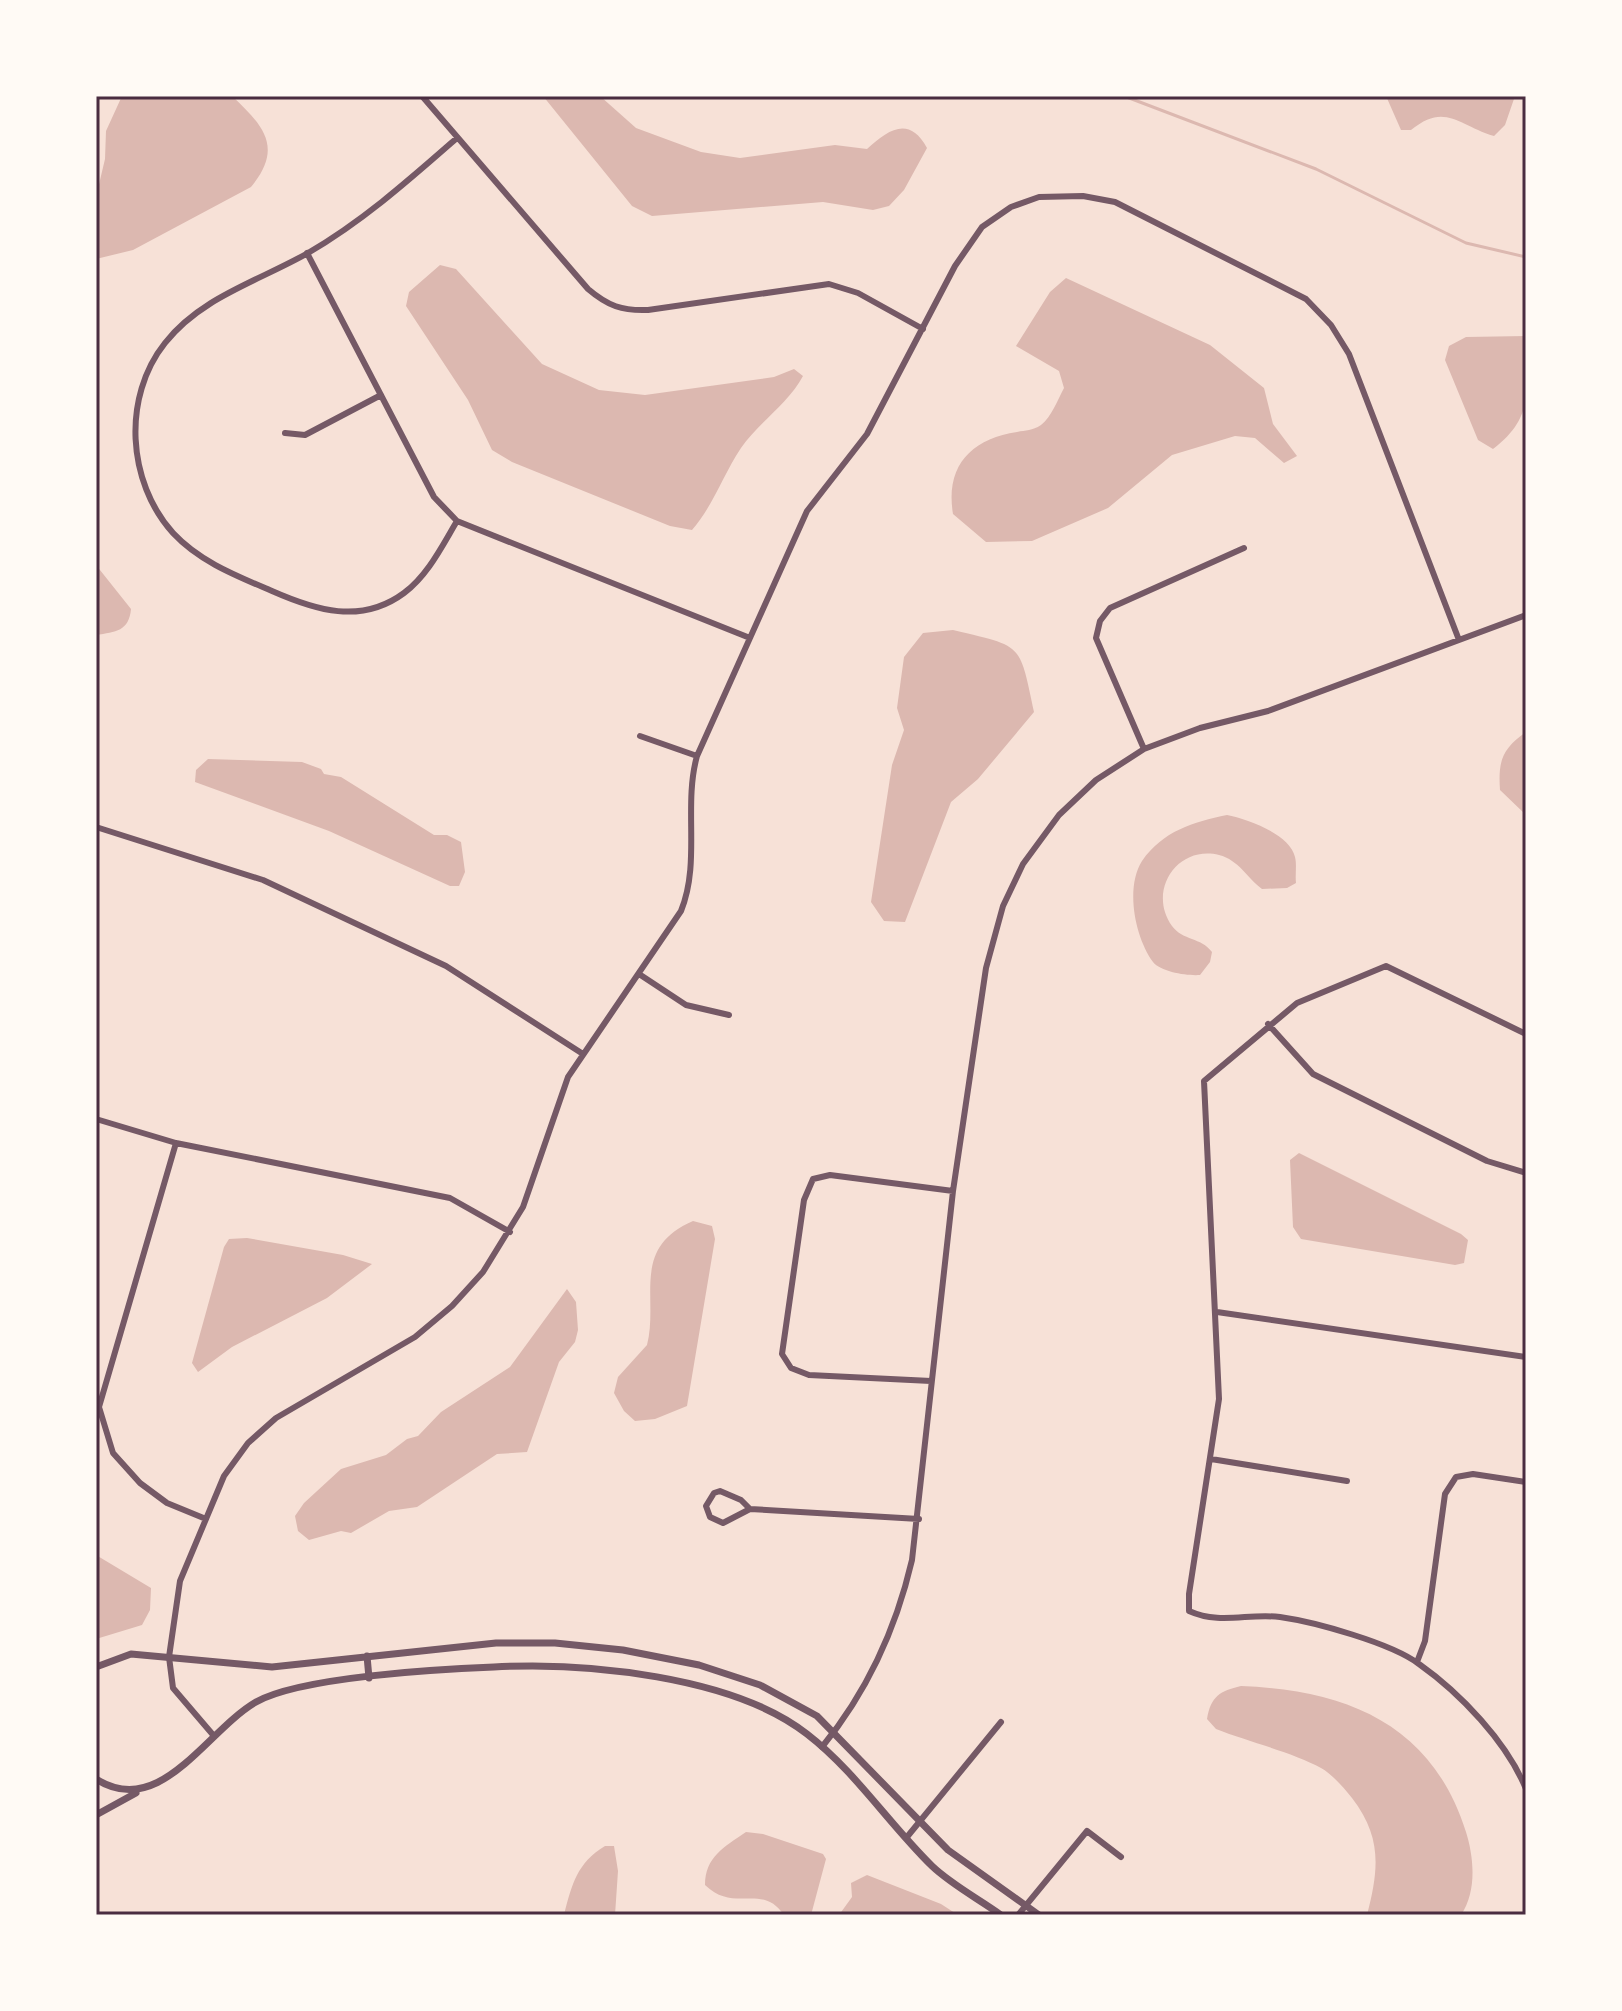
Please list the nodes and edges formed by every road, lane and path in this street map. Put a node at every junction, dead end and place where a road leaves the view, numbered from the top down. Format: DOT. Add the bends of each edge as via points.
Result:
graph roads {
  1 [pos="422,96"];
  2 [pos="457,138"];
  3 [pos="307,253"];
  4 [pos="923,329"];
  5 [pos="381,395"];
  6 [pos="285,433"];
  7 [pos="457,521"];
  8 [pos="1244,548"];
  9 [pos="1526,615"];
  10 [pos="750,638"];
  11 [pos="1459,640"];
  12 [pos="640,736"];
  13 [pos="1144,749"];
  14 [pos="697,756"];
  15 [pos="96,827"];
  16 [pos="639,974"];
  17 [pos="729,1015"];
  18 [pos="1268,1024"];
  19 [pos="1526,1034"];
  20 [pos="583,1054"];
  21 [pos="96,1119"];
  22 [pos="176,1143"];
  23 [pos="1526,1173"];
  24 [pos="953,1191"];
  25 [pos="510,1232"];
  26 [pos="1217,1312"];
  27 [pos="1526,1357"];
  28 [pos="931,1381"];
  29 [pos="1211,1459"];
  30 [pos="1347,1481"];
  31 [pos="1526,1482"];
  32 [pos="750,1509"];
  33 [pos="206,1519"];
  34 [pos="919,1519"];
  35 [pos="367,1656"];
  36 [pos="169,1657"];
  37 [pos="1417,1662"];
  38 [pos="96,1667"];
  39 [pos="369,1678"];
  40 [pos="1001,1722"];
  41 [pos="835,1731"];
  42 [pos="214,1736"];
  43 [pos="822,1747"];
  44 [pos="96,1779"];
  45 [pos="147,1789"];
  46 [pos="1526,1789"];
  47 [pos="96,1815"];
  48 [pos="921,1821"];
  49 [pos="907,1837"];
  50 [pos="1121,1857"];
  51 [pos="1026,1906"];
  52 [pos="1001,1915"];
  53 [pos="1018,1915"];
  54 [pos="1039,1915"];
  1 -- 2 [label="street"];
  2 -- 3 [label="street" via="378,207"];
  2 -- 4 [label="street" via="588,289 608,305 648,310 829,284 858,293"];
  3 -- 5 [label="street"];
  3 -- 7 [label="street" via="207,304 165,342 143,381 135,420 139,472 153,504 173,533 227,572 314,609 344,614 402,595 425,573"];
  4 -- 10 [label="street" via="867,434 807,511"];
  4 -- 11 [label="street" via="982,227 1011,207 1039,197 1115,202 1306,299 1349,354"];
  5 -- 6 [label="street" via="305,435"];
  5 -- 7 [label="street" via="434,497"];
  7 -- 10 [label="street"];
  8 -- 13 [label="street" via="1110,608 1100,621 1096,638"];
  9 -- 11 [label="street"];
  10 -- 14 [label="street"];
  11 -- 13 [label="street" via="1268,711"];
  12 -- 14 [label="street"];
  13 -- 24 [label="street" via="1096,780 1059,815 1023,864 1003,906 986,968"];
  14 -- 16 [label="street" via="686,897"];
  15 -- 20 [label="street" via="263,880 446,966"];
  16 -- 17 [label="street" via="686,1005"];
  16 -- 20 [label="street"];
  18 -- 19 [label="street" via="1297,1003 1386,966"];
  18 -- 23 [label="street" via="1313,1074 1487,1161"];
  18 -- 26 [label="street" via="1204,1081"];
  20 -- 25 [label="street" via="565,1085 531,1188"];
  21 -- 22 [label="street"];
  22 -- 25 [label="street" via="450,1198"];
  22 -- 33 [label="street" via="99,1407 113,1453 140,1483 167,1503"];
  24 -- 28 [label="street"];
  24 -- 28 [label="street" via="830,1175 813,1179 804,1200 782,1354 791,1368 809,1375"];
  25 -- 33 [label="street" via="476,1280 434,1322 287,1410 256,1435 224,1476"];
  26 -- 27 [label="street"];
  26 -- 29 [label="street" via="1219,1399"];
  28 -- 34 [label="street"];
  29 -- 30 [label="street"];
  29 -- 37 [label="street" via="1189,1611 1209,1620 1276,1617 1320,1625"];
  31 -- 37 [label="street" via="1473,1474 1456,1477 1445,1494 1425,1641"];
  32 -- 32 [label="street" via="720,1491 706,1506 710,1517 723,1523"];
  32 -- 34 [label="street"];
  33 -- 36 [label="street" via="177,1589"];
  34 -- 41 [label="street" via="902,1604 886,1647"];
  35 -- 36 [label="street" via="272,1667"];
  35 -- 39 [label="street"];
  35 -- 41 [label="street" via="496,1643 623,1650 699,1665 760,1685 801,1705"];
  36 -- 38 [label="street" via="122,1656"];
  36 -- 42 [label="street" via="173,1688"];
  37 -- 46 [label="street" via="1471,1711"];
  39 -- 42 [label="street" via="269,1696"];
  39 -- 43 [label="street" via="494,1667 579,1666 631,1673 752,1704"];
  40 -- 48 [label="street"];
  41 -- 43 [label="street"];
  41 -- 48 [label="street"];
  42 -- 45 [label="street"];
  43 -- 49 [label="street"];
  44 -- 45 [label="street" via="117,1789"];
  45 -- 47 [label="street"];
  48 -- 49 [label="street"];
  48 -- 51 [label="street" via="948,1850"];
  49 -- 52 [label="street" via="933,1867"];
  50 -- 51 [label="street" via="1087,1831"];
  51 -- 53 [label="street"];
  51 -- 54 [label="street"];
}
